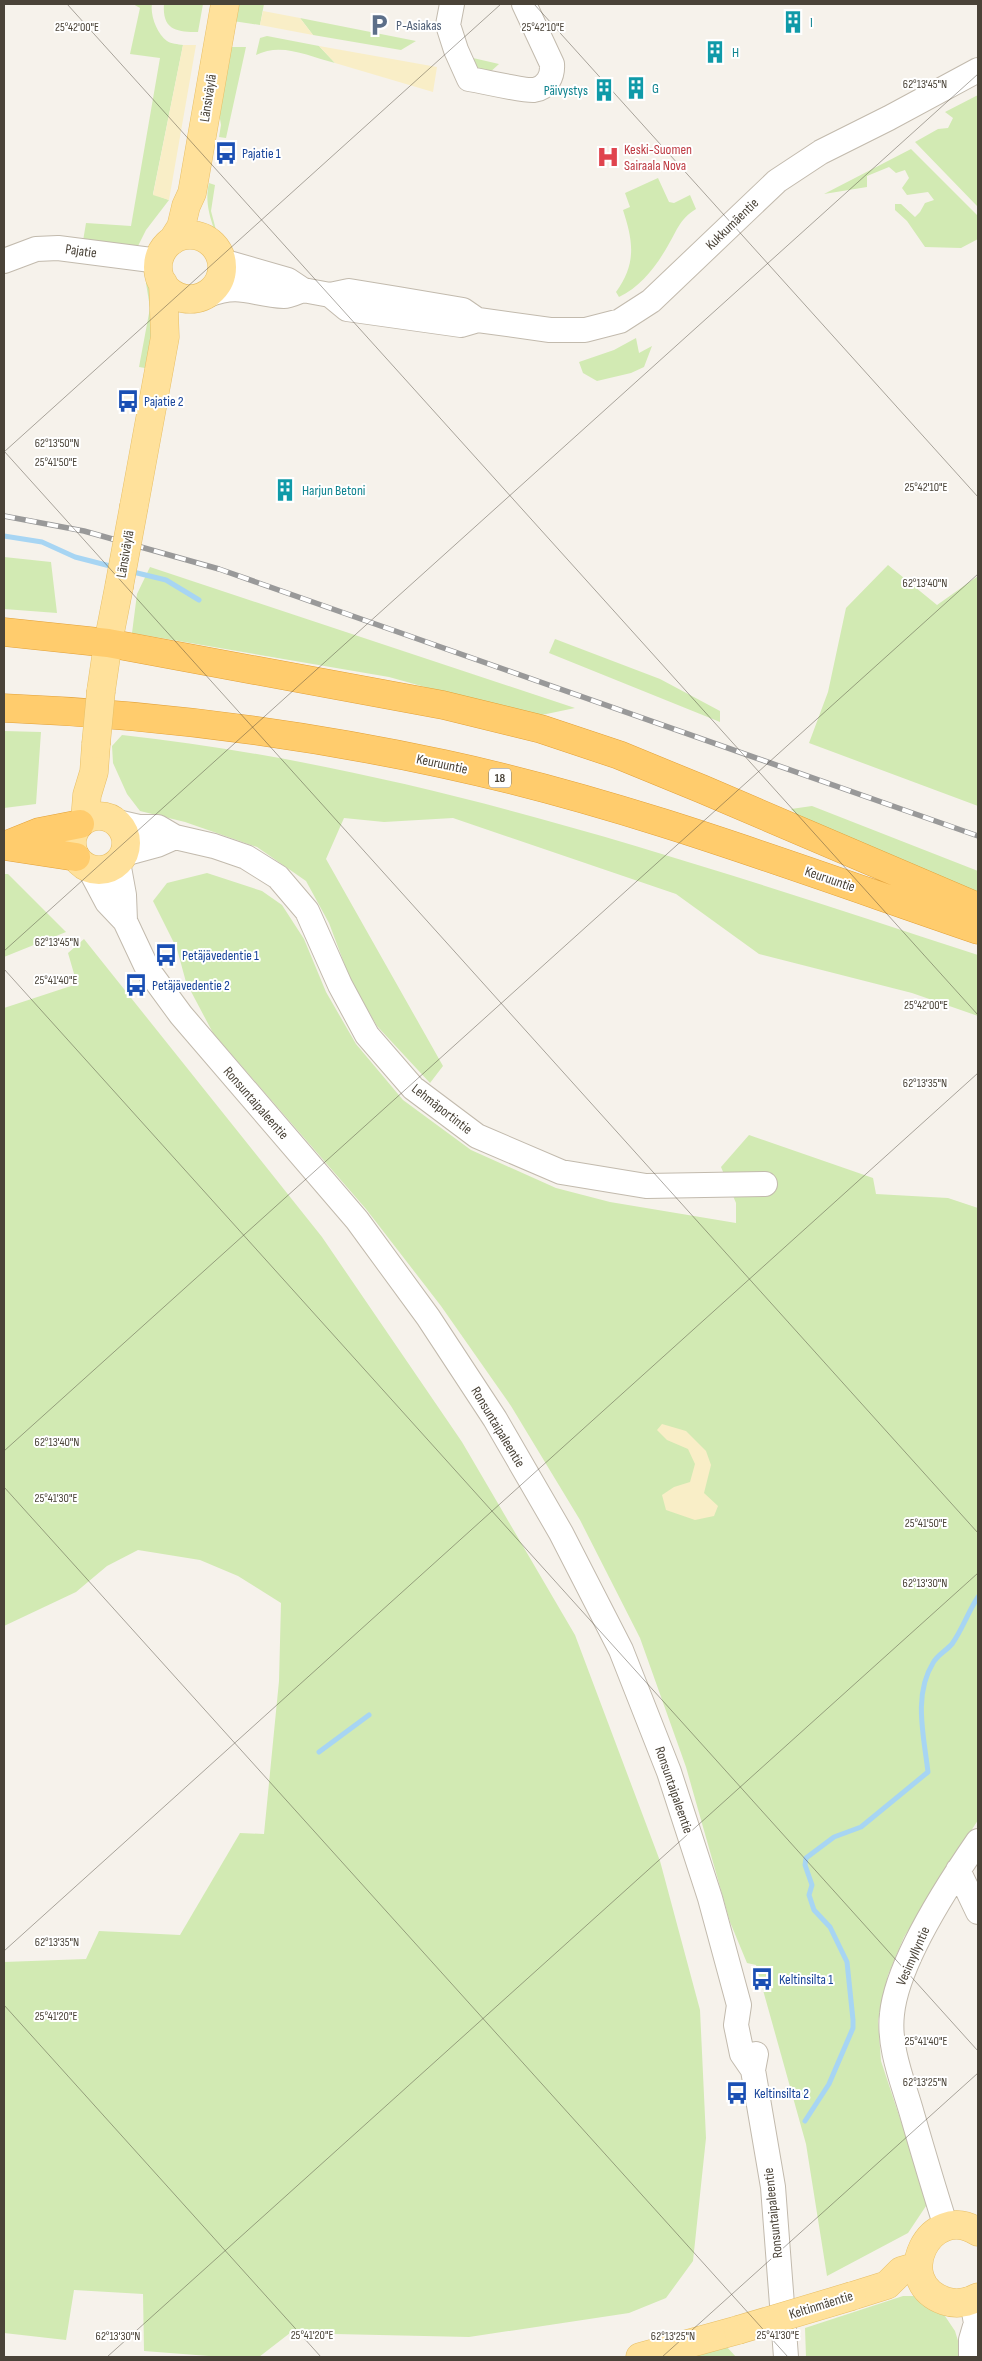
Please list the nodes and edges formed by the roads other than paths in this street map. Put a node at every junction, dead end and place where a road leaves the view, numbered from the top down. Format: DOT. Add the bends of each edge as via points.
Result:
graph roads {
  1 [pos="224,4"];
  2 [pos="452,4"];
  3 [pos="524,4"];
  4 [pos="978,70"];
  5 [pos="192,192"];
  6 [pos="215,252"];
  7 [pos="4,261"];
  8 [pos="164,262"];
  9 [pos="303,290"];
  10 [pos="200,297"];
  11 [pos="165,337"];
  12 [pos="4,632"];
  13 [pos="108,643"];
  14 [pos="4,708"];
  15 [pos="94,772"];
  16 [pos="114,820"];
  17 [pos="82,822"];
  18 [pos="175,837"];
  19 [pos="121,858"];
  20 [pos="83,863"];
  21 [pos="978,907"];
  22 [pos="125,921"];
  23 [pos="978,930"];
  24 [pos="765,1184"];
  25 [pos="978,1841"];
  26 [pos="958,1870"];
  27 [pos="978,1912"];
  28 [pos="946,2227"];
  29 [pos="978,2232"];
  30 [pos="920,2274"];
  31 [pos="969,2300"];
  32 [pos="971,2349"];
  33 [pos="640,2357"];
  34 [pos="786,2357"];
  1 -- 5 [label="main road, Länsiväylä"];
  2 -- 3 [label="street" via="448,25 469,79 534,90 546,84 553,72"];
  4 -- 9 [label="street, Kukkumäentie" via="821,152 776,181 651,301 620,321 585,330 550,330 478,320 464,310 398,298 349,291 330,295"];
  5 -- 6 [label="main road" via="204,215"];
  5 -- 8 [label="main road, Länsiväylä" via="181,227"];
  6 -- 8 [label="main road" via="185,235"];
  6 -- 9 [label="street, Kukkumäentie" via="288,280"];
  6 -- 10 [label="main road" via="221,274 218,284"];
  7 -- 8 [label="street, Pajatie" via="36,250 58,248"];
  8 -- 10 [label="main road" via="170,293"];
  8 -- 11 [label="main road, Länsiväylä"];
  9 -- 10 [label="street, Kukkumäentie" via="286,296 224,288"];
  10 -- 11 [label="main road, Länsiväylä"];
  11 -- 13 [label="main road, Länsiväylä, bridge"];
  12 -- 13 [label="highway"];
  13 -- 15 [label="main road, Länsiväylä, bridge"];
  13 -- 21 [label="highway" via="443,705 541,729 618,755 702,789"];
  14 -- 23 [label="highway, Keuruuntie / 18" via="44,709 244,730 313,739 445,764 675,826"];
  15 -- 16 [label="main road" via="104,787"];
  15 -- 17 [label="main road, Länsiväylä"];
  16 -- 17 [label="main road" via="98,816"];
  16 -- 18 [label="street, Lehmäportintie" via="139,827 158,827"];
  16 -- 19 [label="main road" via="125,833"];
  17 -- 20 [label="main road" via="72,840"];
  17 -- 20 [label="highway" via="39,832 4,846"];
  18 -- 19 [label="street"];
  18 -- 24 [label="street, Lehmäportintie" via="246,857 272,873 288,888 307,911 340,985 367,1035 413,1088 476,1136 561,1172 646,1186"];
  19 -- 20 [label="main road" via="104,869"];
  19 -- 22 [label="street, Ronsuntaipaleentie"];
  20 -- 22 [label="street, Ronsuntaipaleentie" via="107,902"];
  22 -- 34 [label="street, Ronsuntaipaleentie" via="148,970 181,1015 356,1220 428,1317 495,1419 561,1533 621,1650 669,1772 710,1898 739,2005 736,2025 742,2054 753,2070 773,2186"];
  25 -- 26 [label="street, Vesimyllyntie"];
  26 -- 27 [label="street"];
  26 -- 28 [label="street, Vesimyllyntie" via="908,1962 892,2014 895,2056"];
  28 -- 29 [label="main road" via="964,2226"];
  28 -- 30 [label="main road" via="925,2243 919,2258"];
  30 -- 31 [label="main road" via="938,2299"];
  30 -- 33 [label="main road, Keltinmäentie, bridge" via="904,2288 887,2284"];
  31 -- 32 [label="street" via="976,2323"];
}
